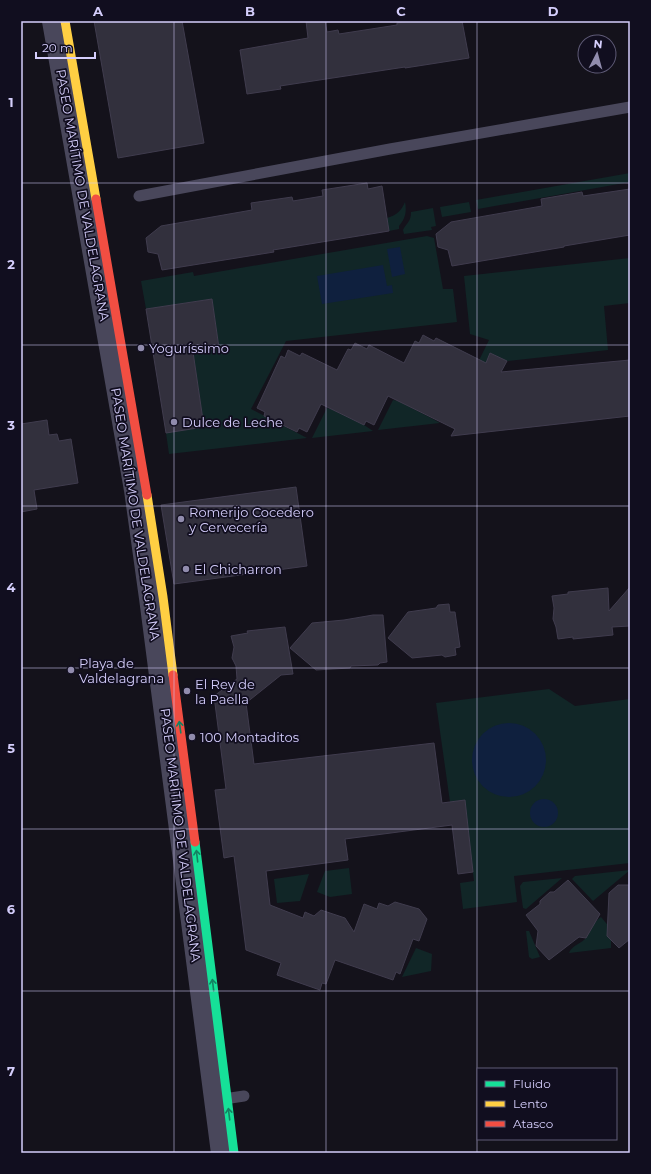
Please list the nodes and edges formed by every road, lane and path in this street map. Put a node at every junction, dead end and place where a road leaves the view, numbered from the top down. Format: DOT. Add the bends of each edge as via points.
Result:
graph roads {
  1 [pos="53,21"];
  2 [pos="65,21"];
  3 [pos="630,107"];
  4 [pos="139,196"];
  5 [pos="244,1096"];
  6 [pos="221,1099"];
  7 [pos="222,1153"];
  8 [pos="234,1153"];
  1 -- 6 [label="street, PASEO MARÍTIMO DE VALDELAGRANA" via="135,490"];
  6 -- 2 [label="street, PASEO MARÍTIMO DE VALDELAGRANA, one-way" via="197,859 163,597"];
  3 -- 4 [label="lane"];
  5 -- 6 [label="lane"];
  6 -- 7 [label="street, PASEO MARÍTIMO DE VALDELAGRANA"];
  8 -- 6 [label="street, PASEO MARÍTIMO DE VALDELAGRANA, one-way"];
}
